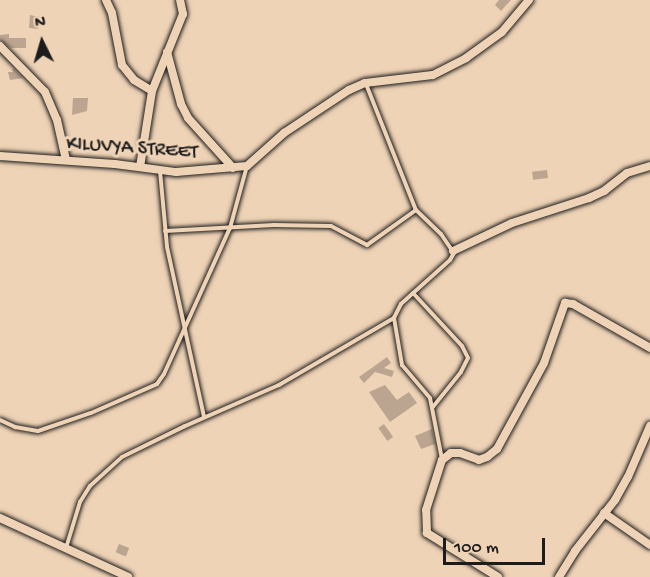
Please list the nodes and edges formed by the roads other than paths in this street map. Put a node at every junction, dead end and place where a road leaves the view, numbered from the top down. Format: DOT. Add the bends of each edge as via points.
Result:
graph roads {
  1 [pos="106,0"];
  2 [pos="180,0"];
  3 [pos="529,0"];
  4 [pos="0,46"];
  5 [pos="166,52"];
  6 [pos="365,83"];
  7 [pos="152,91"];
  8 [pos="0,156"];
  9 [pos="66,160"];
  10 [pos="247,165"];
  11 [pos="650,165"];
  12 [pos="140,167"];
  13 [pos="233,168"];
  14 [pos="159,170"];
  15 [pos="416,210"];
  16 [pos="230,228"];
  17 [pos="165,231"];
  18 [pos="453,251"];
  19 [pos="413,293"];
  20 [pos="394,318"];
  21 [pos="185,324"];
  22 [pos="650,348"];
  23 [pos="433,407"];
  24 [pos="204,417"];
  25 [pos="0,420"];
  26 [pos="650,426"];
  27 [pos="442,460"];
  28 [pos="604,513"];
  29 [pos="0,518"];
  30 [pos="650,545"];
  31 [pos="66,548"];
  32 [pos="128,577"];
  33 [pos="498,577"];
  34 [pos="559,577"];
  1 -- 7 [label="street" via="122,65 134,80"];
  2 -- 5 [label="street" via="183,14"];
  3 -- 6 [label="street, KILUVYA STREET" via="489,43 446,69 417,78"];
  4 -- 9 [label="street" via="45,92 57,120"];
  5 -- 7 [label="street"];
  5 -- 13 [label="street" via="188,118"];
  6 -- 10 [label="street, KILUVYA STREET" via="284,133"];
  6 -- 15 [label="lane"];
  7 -- 12 [label="street"];
  8 -- 9 [label="street, KILUVYA STREET"];
  9 -- 12 [label="street, KILUVYA STREET"];
  10 -- 13 [label="street, KILUVYA STREET"];
  10 -- 16 [label="lane"];
  11 -- 18 [label="street" via="627,173 589,198 512,223"];
  12 -- 14 [label="street, KILUVYA STREET"];
  13 -- 14 [label="street, KILUVYA STREET" via="203,172"];
  14 -- 17 [label="lane"];
  15 -- 16 [label="lane" via="367,245 331,226"];
  15 -- 18 [label="lane"];
  16 -- 17 [label="lane"];
  16 -- 21 [label="lane"];
  17 -- 21 [label="lane"];
  18 -- 19 [label="lane" via="450,260"];
  19 -- 20 [label="lane" via="396,310"];
  19 -- 23 [label="lane" via="462,346 468,358"];
  20 -- 23 [label="lane" via="402,365 427,391"];
  20 -- 24 [label="lane" via="279,385"];
  21 -- 24 [label="lane"];
  21 -- 25 [label="lane" via="157,384 91,413 38,430"];
  22 -- 27 [label="street" via="566,303 543,363 497,449 479,460 451,453"];
  23 -- 27 [label="lane"];
  24 -- 31 [label="lane" via="141,446 105,471 80,502"];
  26 -- 28 [label="street" via="628,477"];
  27 -- 33 [label="street" via="426,510 427,533"];
  28 -- 30 [label="street"];
  28 -- 34 [label="street"];
  29 -- 31 [label="street"];
  31 -- 32 [label="street"];
}
